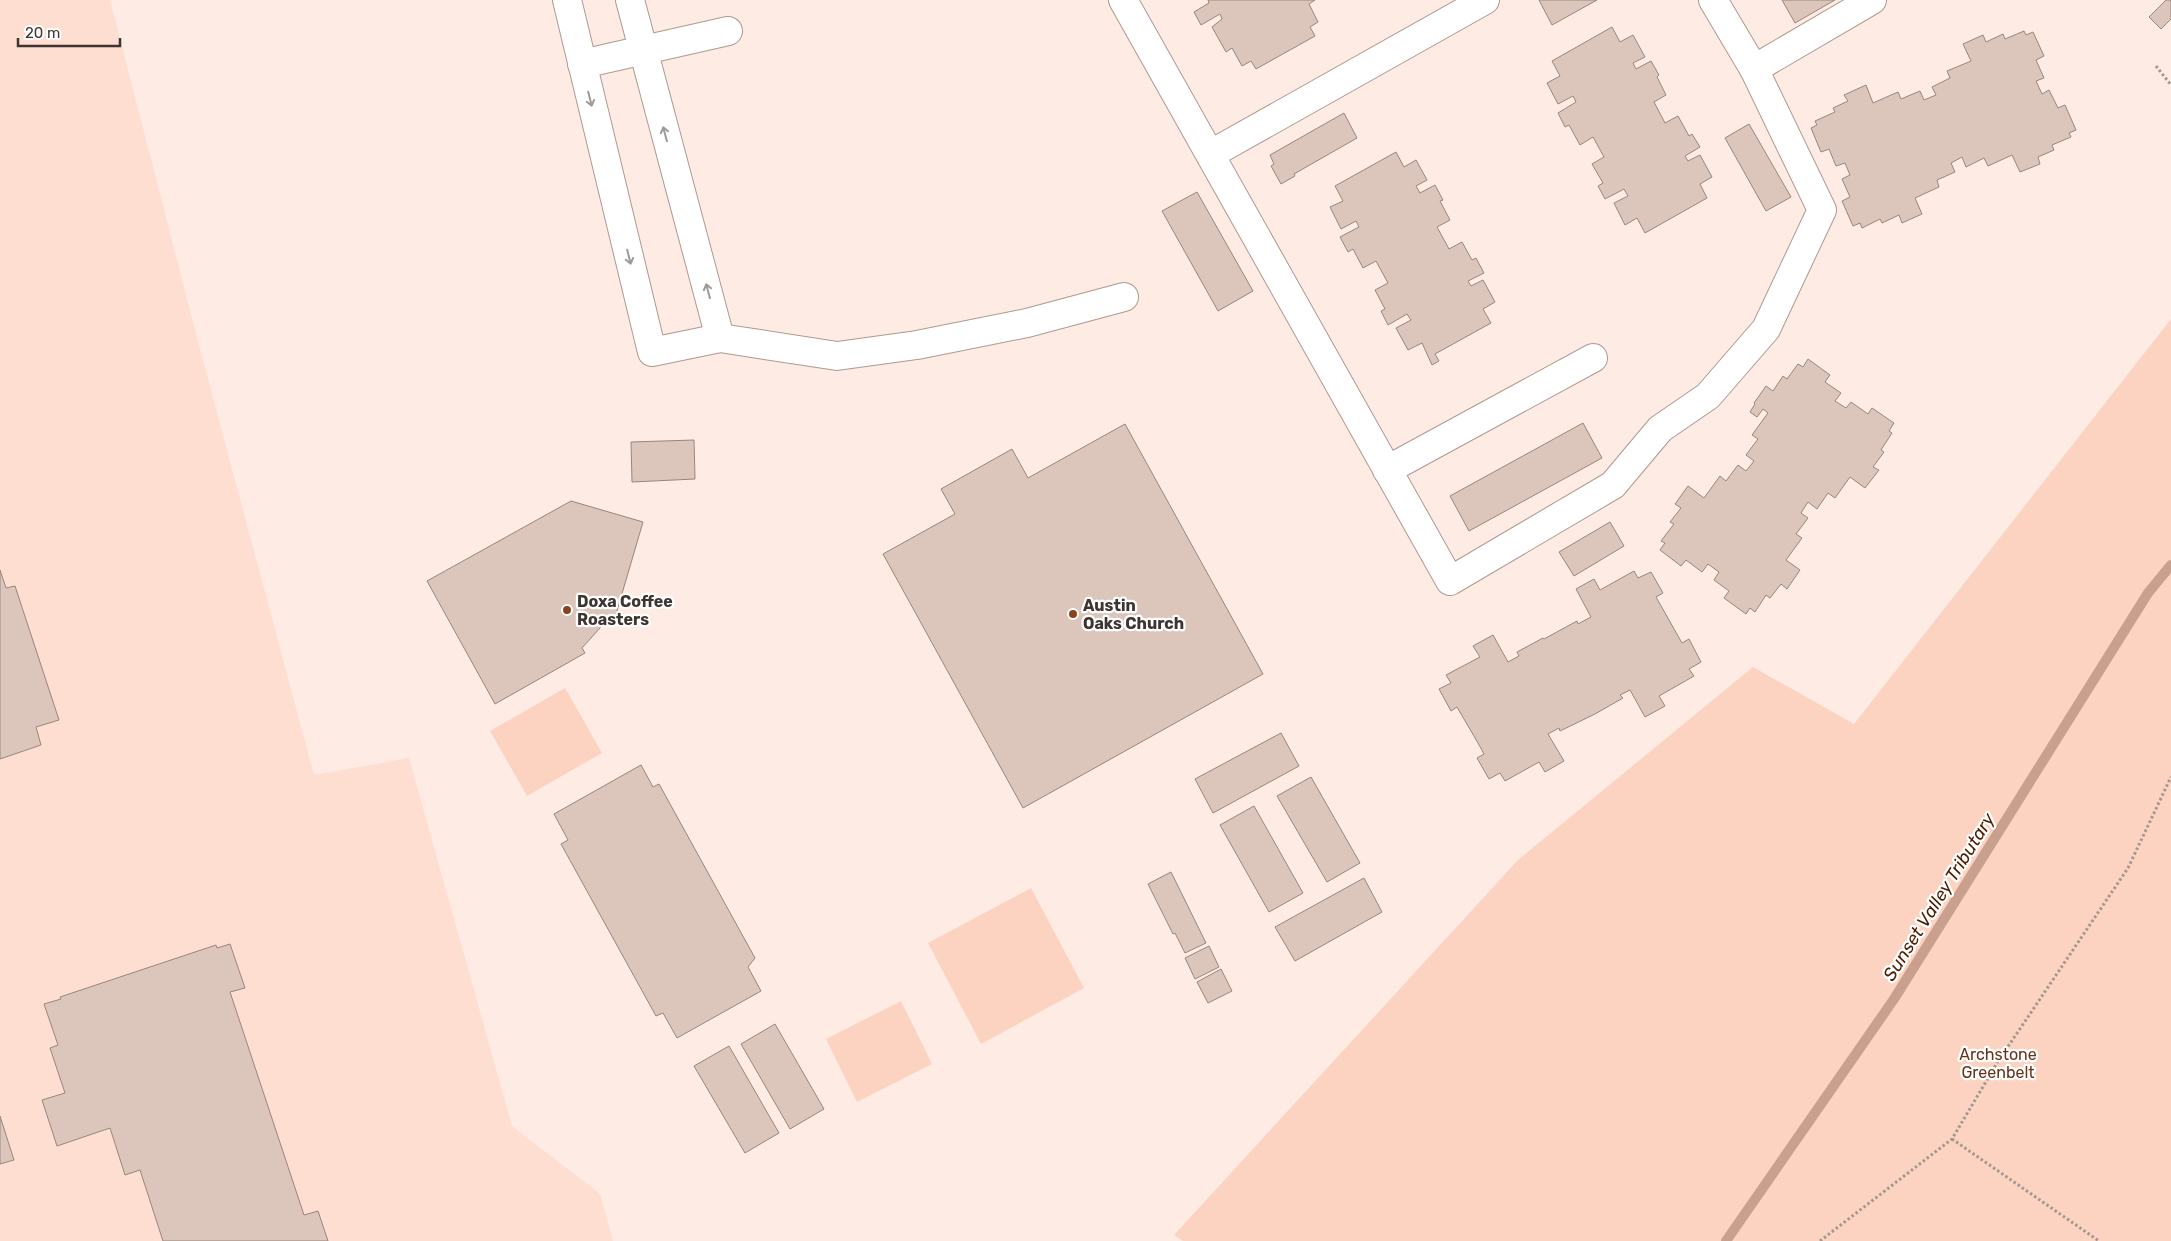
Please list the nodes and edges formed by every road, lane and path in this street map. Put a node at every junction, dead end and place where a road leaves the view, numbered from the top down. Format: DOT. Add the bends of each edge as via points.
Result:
graph roads {
  1 [pos="567,0"];
  2 [pos="630,0"];
  3 [pos="1123,0"];
  4 [pos="1485,0"];
  5 [pos="1713,0"];
  6 [pos="1872,0"];
  7 [pos="728,31"];
  8 [pos="643,51"];
  9 [pos="582,64"];
  10 [pos="2156,66"];
  11 [pos="1754,69"];
  12 [pos="2171,85"];
  13 [pos="1211,154"];
  14 [pos="1124,297"];
  15 [pos="720,338"];
  16 [pos="1593,358"];
  17 [pos="1387,470"];
  18 [pos="2171,777"];
  19 [pos="1952,1139"];
  20 [pos="1820,1241"];
  21 [pos="2099,1241"];
  1 -- 9 [label="lane"];
  2 -- 8 [label="lane"];
  3 -- 13 [label="lane"];
  4 -- 13 [label="lane"];
  5 -- 11 [label="lane"];
  6 -- 11 [label="lane"];
  7 -- 8 [label="lane"];
  8 -- 9 [label="lane"];
  15 -- 8 [label="lane, one-way"];
  9 -- 15 [label="lane, one-way" via="652,352"];
  10 -- 12 [label="path"];
  11 -- 17 [label="lane" via="1822,210 1766,329 1708,396 1660,429 1613,485 1450,581"];
  13 -- 17 [label="lane"];
  14 -- 15 [label="lane" via="1027,323 917,345 836,356"];
  16 -- 17 [label="lane"];
  18 -- 19 [label="path" via="2128,868 1997,1063"];
  19 -- 20 [label="path"];
  19 -- 21 [label="path"];
}
